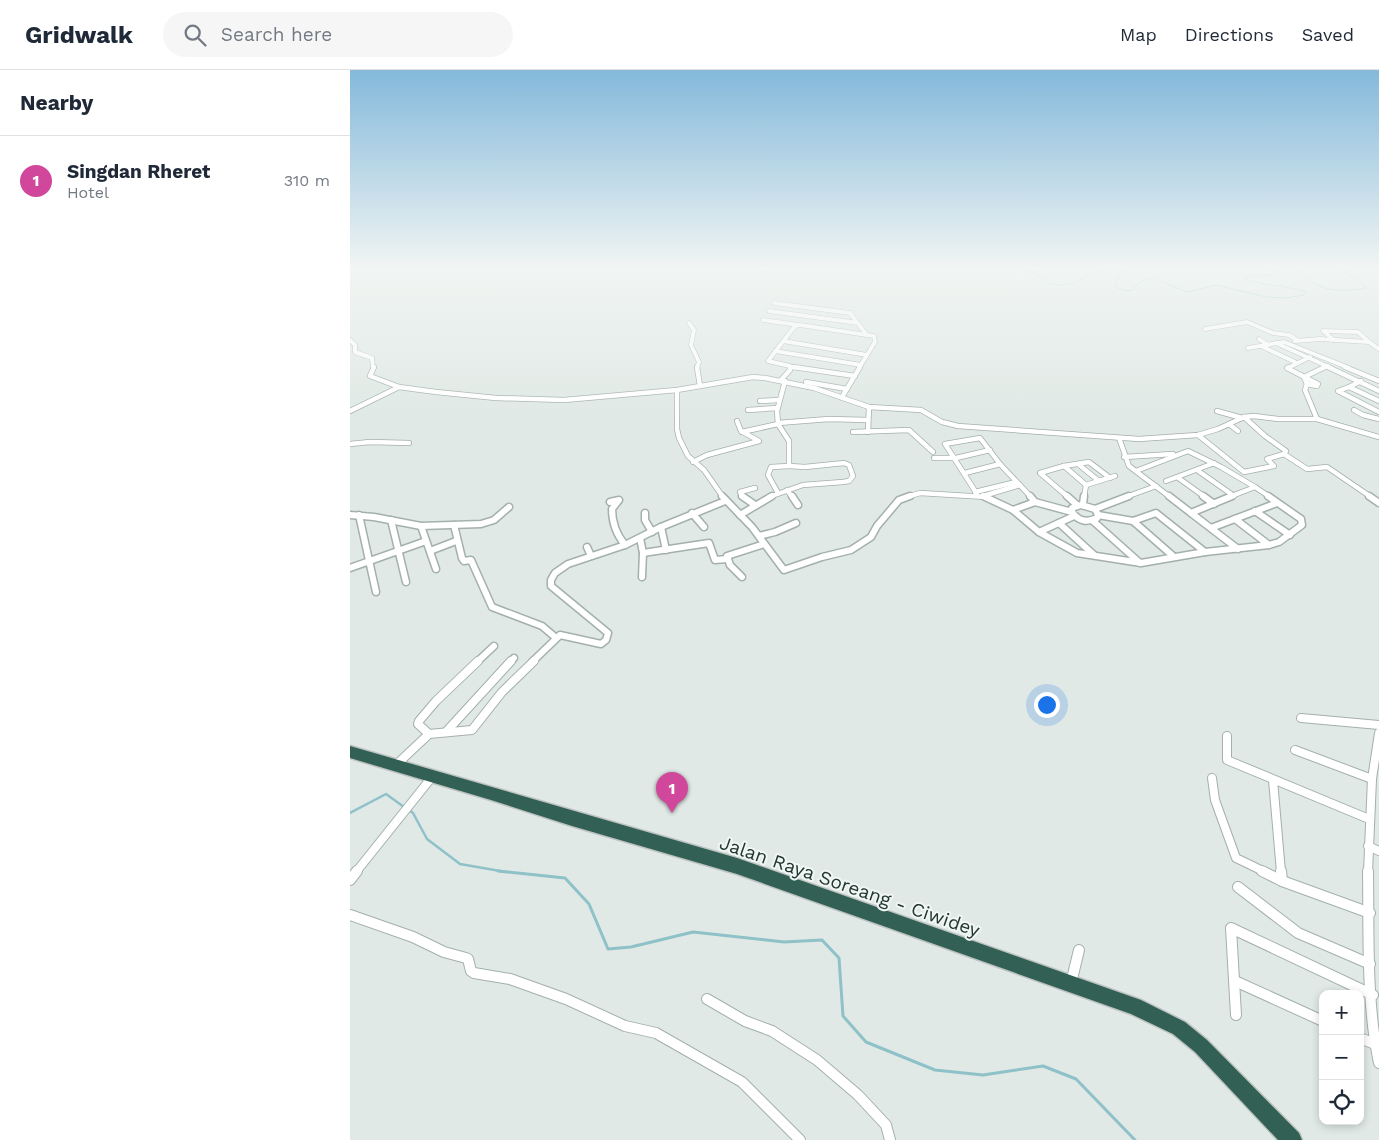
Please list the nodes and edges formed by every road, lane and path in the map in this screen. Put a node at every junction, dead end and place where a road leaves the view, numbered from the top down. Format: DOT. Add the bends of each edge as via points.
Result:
graph roads {
  1 [pos="801,317"];
  2 [pos="809,317"];
  3 [pos="853,317"];
  4 [pos="763,320"];
  5 [pos="689,323"];
  6 [pos="858,324"];
  7 [pos="797,325"];
  8 [pos="1205,329"];
  9 [pos="866,334"];
  10 [pos="1260,339"];
  11 [pos="350,340"];
  12 [pos="1297,340"];
  13 [pos="782,341"];
  14 [pos="1334,341"];
  15 [pos="1369,342"];
  16 [pos="1276,343"];
  17 [pos="1290,344"];
  18 [pos="1268,345"];
  19 [pos="1261,346"];
  20 [pos="1248,348"];
  21 [pos="1379,349"];
  22 [pos="775,351"];
  23 [pos="868,354"];
  24 [pos="1316,355"];
  25 [pos="1308,358"];
  26 [pos="1295,362"];
  27 [pos="1337,362"];
  28 [pos="861,365"];
  29 [pos="1327,366"];
  30 [pos="791,367"];
  31 [pos="1379,373"];
  32 [pos="855,376"];
  33 [pos="1304,377"];
  34 [pos="1371,377"];
  35 [pos="783,380"];
  36 [pos="1379,381"];
  37 [pos="1360,382"];
  38 [pos="1307,384"];
  39 [pos="700,386"];
  40 [pos="399,387"];
  41 [pos="1349,387"];
  42 [pos="847,389"];
  43 [pos="676,390"];
  44 [pos="1379,391"];
  45 [pos="842,397"];
  46 [pos="760,400"];
  47 [pos="778,400"];
  48 [pos="1379,401"];
  49 [pos="869,407"];
  50 [pos="777,408"];
  51 [pos="748,410"];
  52 [pos="1354,410"];
  53 [pos="350,411"];
  54 [pos="1217,411"];
  55 [pos="1379,412"];
  56 [pos="1243,418"];
  57 [pos="1317,419"];
  58 [pos="1379,419"];
  59 [pos="868,420"];
  60 [pos="737,421"];
  61 [pos="778,423"];
  62 [pos="1230,424"];
  63 [pos="1238,431"];
  64 [pos="742,432"];
  65 [pos="853,432"];
  66 [pos="868,432"];
  67 [pos="1198,435"];
  68 [pos="1379,437"];
  69 [pos="1119,438"];
  70 [pos="409,443"];
  71 [pos="350,444"];
  72 [pos="990,450"];
  73 [pos="933,452"];
  74 [pos="1179,454"];
  75 [pos="1284,454"];
  76 [pos="1124,457"];
  77 [pos="934,458"];
  78 [pos="956,458"];
  79 [pos="693,462"];
  80 [pos="1214,463"];
  81 [pos="1000,464"];
  82 [pos="1078,464"];
  83 [pos="789,466"];
  84 [pos="1064,466"];
  85 [pos="1197,470"];
  86 [pos="1136,471"];
  87 [pos="965,473"];
  88 [pos="1177,477"];
  89 [pos="1099,481"];
  90 [pos="1166,481"];
  91 [pos="1018,483"];
  92 [pos="1086,485"];
  93 [pos="1156,486"];
  94 [pos="755,488"];
  95 [pos="1255,488"];
  96 [pos="788,490"];
  97 [pos="778,493"];
  98 [pos="978,494"];
  99 [pos="1234,496"];
  100 [pos="725,501"];
  101 [pos="610,502"];
  102 [pos="1035,502"];
  103 [pos="1277,503"];
  104 [pos="1379,503"];
  105 [pos="1083,504"];
  106 [pos="1214,504"];
  107 [pos="755,505"];
  108 [pos="798,505"];
  109 [pos="1076,505"];
  110 [pos="510,507"];
  111 [pos="1095,509"];
  112 [pos="1013,510"];
  113 [pos="1255,511"];
  114 [pos="1192,512"];
  115 [pos="645,513"];
  116 [pos="692,513"];
  117 [pos="1073,514"];
  118 [pos="359,515"];
  119 [pos="740,515"];
  120 [pos="1098,515"];
  121 [pos="350,516"];
  122 [pos="391,520"];
  123 [pos="1234,520"];
  124 [pos="1093,521"];
  125 [pos="1133,521"];
  126 [pos="796,523"];
  127 [pos="1059,523"];
  128 [pos="454,525"];
  129 [pos="421,526"];
  130 [pos="661,527"];
  131 [pos="704,527"];
  132 [pos="1211,528"];
  133 [pos="652,532"];
  134 [pos="1039,532"];
  135 [pos="1290,535"];
  136 [pos="759,536"];
  137 [pos="640,538"];
  138 [pos="426,541"];
  139 [pos="456,541"];
  140 [pos="764,544"];
  141 [pos="625,545"];
  142 [pos="1269,545"];
  143 [pos="588,547"];
  144 [pos="1238,549"];
  145 [pos="666,550"];
  146 [pos="399,551"];
  147 [pos="430,551"];
  148 [pos="1205,552"];
  149 [pos="643,553"];
  150 [pos="591,556"];
  151 [pos="1095,556"];
  152 [pos="1172,556"];
  153 [pos="727,559"];
  154 [pos="369,561"];
  155 [pos="1141,563"];
  156 [pos="350,568"];
  157 [pos="436,569"];
  158 [pos="642,577"];
  159 [pos="742,577"];
  160 [pos="406,582"];
  161 [pos="376,592"];
  162 [pos="555,637"];
  163 [pos="494,646"];
  164 [pos="514,658"];
  165 [pos="1301,718"];
  166 [pos="1379,725"];
  167 [pos="446,732"];
  168 [pos="1379,733"];
  169 [pos="429,734"];
  170 [pos="1227,736"];
  171 [pos="1295,750"];
  172 [pos="350,752"];
  173 [pos="396,765"];
  174 [pos="432,777"];
  175 [pos="1212,778"];
  176 [pos="1372,779"];
  177 [pos="1273,780"];
  178 [pos="1369,818"];
  179 [pos="1368,846"];
  180 [pos="1379,850"];
  181 [pos="350,880"];
  182 [pos="1282,881"];
  183 [pos="1238,887"];
  184 [pos="1370,913"];
  185 [pos="350,915"];
  186 [pos="1079,950"];
  187 [pos="1370,964"];
  188 [pos="1235,981"];
  189 [pos="1072,983"];
  190 [pos="1373,995"];
  191 [pos="707,999"];
  192 [pos="1376,1013"];
  193 [pos="1236,1015"];
  194 [pos="1319,1019"];
  195 [pos="1364,1040"];
  196 [pos="1375,1044"];
  197 [pos="1379,1063"];
  198 [pos="800,1140"];
  199 [pos="890,1140"];
  200 [pos="1292,1140"];
  1 -- 7 [label="street"];
  2 -- 6 [label="street"];
  3 -- 6 [label="street"];
  4 -- 7 [label="street"];
  5 -- 39 [label="street" via="694,330 692,345 699,362"];
  6 -- 9 [label="street"];
  7 -- 9 [label="street"];
  7 -- 13 [label="street"];
  8 -- 12 [label="street" via="1247,322"];
  9 -- 23 [label="street" via="876,339"];
  10 -- 18 [label="street"];
  11 -- 40 [label="street" via="355,345 355,352 374,360 370,376"];
  12 -- 14 [label="street"];
  12 -- 17 [label="street"];
  13 -- 22 [label="street"];
  13 -- 23 [label="street"];
  14 -- 15 [label="street"];
  14 -- 15 [label="street" via="1323,331 1358,332"];
  15 -- 21 [label="street"];
  16 -- 17 [label="street"];
  16 -- 18 [label="street"];
  16 -- 25 [label="street"];
  17 -- 27 [label="street"];
  18 -- 19 [label="street"];
  19 -- 20 [label="street"];
  19 -- 26 [label="street"];
  22 -- 28 [label="street"];
  22 -- 30 [label="street" via="768,361"];
  23 -- 28 [label="street"];
  24 -- 25 [label="street"];
  25 -- 26 [label="street"];
  25 -- 29 [label="street"];
  26 -- 33 [label="street" via="1287,368"];
  27 -- 29 [label="street"];
  27 -- 34 [label="street"];
  28 -- 32 [label="street"];
  29 -- 33 [label="street"];
  29 -- 37 [label="street"];
  30 -- 32 [label="street"];
  30 -- 35 [label="street"];
  31 -- 34 [label="street"];
  32 -- 42 [label="street"];
  33 -- 38 [label="street"];
  33 -- 38 [label="street" via="1319,385"];
  34 -- 36 [label="street"];
  34 -- 37 [label="street"];
  35 -- 39 [label="street" via="753,377"];
  35 -- 42 [label="street"];
  35 -- 45 [label="street"];
  35 -- 47 [label="street"];
  37 -- 41 [label="street"];
  37 -- 44 [label="street"];
  38 -- 57 [label="street" via="1305,390"];
  39 -- 43 [label="street"];
  40 -- 43 [label="street" via="523,399 586,399"];
  40 -- 53 [label="street"];
  41 -- 48 [label="street"];
  41 -- 55 [label="street" via="1338,392"];
  42 -- 45 [label="street"];
  43 -- 79 [label="street" via="679,438"];
  45 -- 49 [label="street"];
  46 -- 47 [label="street"];
  47 -- 50 [label="street"];
  49 -- 59 [label="street"];
  49 -- 69 [label="street" via="920,410 942,422 958,426"];
  50 -- 51 [label="street"];
  50 -- 61 [label="street"];
  52 -- 58 [label="street"];
  54 -- 56 [label="street"];
  56 -- 57 [label="street"];
  56 -- 62 [label="street"];
  56 -- 75 [label="street" via="1285,450"];
  57 -- 68 [label="street"];
  59 -- 61 [label="street"];
  59 -- 66 [label="street"];
  60 -- 64 [label="street"];
  61 -- 64 [label="street"];
  61 -- 83 [label="street" via="788,441"];
  62 -- 63 [label="street"];
  62 -- 67 [label="street"];
  64 -- 79 [label="street" via="759,441"];
  65 -- 66 [label="street"];
  66 -- 73 [label="street" via="909,430"];
  67 -- 69 [label="street"];
  67 -- 75 [label="street" via="1244,472 1274,466 1267,459"];
  69 -- 76 [label="street"];
  70 -- 71 [label="street"];
  72 -- 78 [label="street"];
  72 -- 78 [label="street" via="978,437 945,444"];
  72 -- 81 [label="street"];
  74 -- 76 [label="street"];
  74 -- 80 [label="street" via="1188,451"];
  74 -- 86 [label="street"];
  75 -- 104 [label="street" via="1306,469 1330,468"];
  76 -- 86 [label="street"];
  77 -- 78 [label="street"];
  78 -- 87 [label="street"];
  79 -- 100 [label="street" via="704,470"];
  80 -- 85 [label="street"];
  80 -- 95 [label="street"];
  81 -- 87 [label="street"];
  81 -- 91 [label="street"];
  82 -- 84 [label="street"];
  82 -- 89 [label="street"];
  82 -- 89 [label="street" via="1090,462 1113,477"];
  83 -- 96 [label="street" via="844,463 849,465 852,476 848,482 802,485"];
  83 -- 97 [label="street" via="771,467 768,473"];
  84 -- 92 [label="street"];
  84 -- 109 [label="street" via="1040,474"];
  85 -- 88 [label="street"];
  85 -- 99 [label="street"];
  86 -- 93 [label="street"];
  87 -- 98 [label="street"];
  88 -- 90 [label="street"];
  88 -- 106 [label="street"];
  89 -- 92 [label="street"];
  91 -- 98 [label="street"];
  91 -- 98 [label="street"];
  91 -- 102 [label="street"];
  92 -- 105 [label="street"];
  93 -- 111 [label="street"];
  93 -- 114 [label="street"];
  94 -- 107 [label="street" via="740,492"];
  95 -- 99 [label="street"];
  95 -- 103 [label="street"];
  96 -- 97 [label="street"];
  96 -- 108 [label="street"];
  97 -- 107 [label="street"];
  98 -- 112 [label="street"];
  98 -- 140 [label="street" via="920,493 901,498 862,544 787,570 780,567"];
  99 -- 106 [label="street"];
  100 -- 116 [label="street"];
  100 -- 119 [label="street"];
  101 -- 141 [label="street" via="619,500 612,509 613,525"];
  102 -- 112 [label="street"];
  102 -- 117 [label="street"];
  103 -- 113 [label="street"];
  103 -- 135 [label="street" via="1303,523"];
  105 -- 109 [label="street"];
  105 -- 111 [label="street"];
  106 -- 114 [label="street"];
  107 -- 119 [label="street"];
  109 -- 117 [label="street" via="1072,508"];
  110 -- 128 [label="street" via="488,522"];
  111 -- 120 [label="street"];
  112 -- 134 [label="street"];
  113 -- 123 [label="street"];
  113 -- 135 [label="street"];
  114 -- 132 [label="street"];
  115 -- 133 [label="street"];
  116 -- 130 [label="street"];
  116 -- 131 [label="street"];
  117 -- 124 [label="street" via="1083,521"];
  117 -- 127 [label="street"];
  118 -- 121 [label="street"];
  118 -- 122 [label="street"];
  118 -- 154 [label="street"];
  119 -- 136 [label="street"];
  120 -- 124 [label="street"];
  120 -- 125 [label="street"];
  122 -- 129 [label="street"];
  122 -- 146 [label="street"];
  123 -- 132 [label="street"];
  123 -- 142 [label="street"];
  124 -- 155 [label="street"];
  125 -- 148 [label="street" via="1158,514"];
  125 -- 152 [label="street"];
  126 -- 136 [label="street"];
  127 -- 134 [label="street"];
  127 -- 151 [label="street"];
  128 -- 129 [label="street"];
  128 -- 139 [label="street"];
  129 -- 138 [label="street"];
  130 -- 133 [label="street"];
  130 -- 145 [label="street"];
  132 -- 144 [label="street"];
  133 -- 137 [label="street"];
  134 -- 151 [label="street" via="1077,553"];
  135 -- 142 [label="street"];
  136 -- 140 [label="street"];
  137 -- 141 [label="street"];
  137 -- 149 [label="street"];
  138 -- 146 [label="street"];
  138 -- 147 [label="street"];
  139 -- 147 [label="street"];
  139 -- 162 [label="street" via="463,560 471,560 492,607 542,626"];
  140 -- 153 [label="street" via="727,556"];
  141 -- 150 [label="street"];
  142 -- 144 [label="street"];
  143 -- 150 [label="street"];
  144 -- 148 [label="street"];
  145 -- 149 [label="street"];
  145 -- 153 [label="street" via="709,543 715,560"];
  146 -- 154 [label="street"];
  146 -- 160 [label="street"];
  147 -- 157 [label="street"];
  148 -- 152 [label="street"];
  149 -- 158 [label="street"];
  150 -- 162 [label="street" via="560,569 551,583 608,633 606,640 600,644 563,634"];
  151 -- 155 [label="street"];
  152 -- 155 [label="street"];
  153 -- 159 [label="street"];
  154 -- 156 [label="street"];
  154 -- 161 [label="street"];
  162 -- 167 [label="street" via="502,692 475,728"];
  163 -- 169 [label="street" via="419,721 418,724"];
  164 -- 167 [label="street"];
  165 -- 166 [label="street"];
  167 -- 169 [label="street"];
  168 -- 176 [label="street"];
  169 -- 173 [label="street"];
  170 -- 177 [label="street" via="1227,760"];
  171 -- 176 [label="street"];
  172 -- 173 [label="highway, Jalan Raya Soreang - Ciwidey"];
  173 -- 174 [label="highway, Jalan Raya Soreang - Ciwidey"];
  174 -- 181 [label="street"];
  174 -- 189 [label="highway, Jalan Raya Soreang - Ciwidey" via="738,866"];
  175 -- 182 [label="street" via="1215,800 1236,858"];
  176 -- 178 [label="street"];
  177 -- 178 [label="street"];
  177 -- 182 [label="street"];
  178 -- 179 [label="street"];
  179 -- 180 [label="street"];
  179 -- 184 [label="street"];
  182 -- 184 [label="street"];
  183 -- 187 [label="street" via="1298,933"];
  184 -- 187 [label="street"];
  185 -- 198 [label="street" via="466,958 471,972 510,979 566,999 625,1026 656,1033 742,1082"];
  186 -- 189 [label="street"];
  187 -- 190 [label="street"];
  188 -- 190 [label="street" via="1231,928"];
  188 -- 193 [label="street"];
  188 -- 194 [label="street"];
  189 -- 200 [label="highway, Jalan Raya Soreang - Ciwidey" via="1135,1006 1178,1028 1201,1046"];
  190 -- 192 [label="street"];
  191 -- 199 [label="street" via="745,1021 772,1031 817,1060 858,1095 886,1126"];
  192 -- 196 [label="street"];
  195 -- 196 [label="street"];
  196 -- 197 [label="street"];
}
